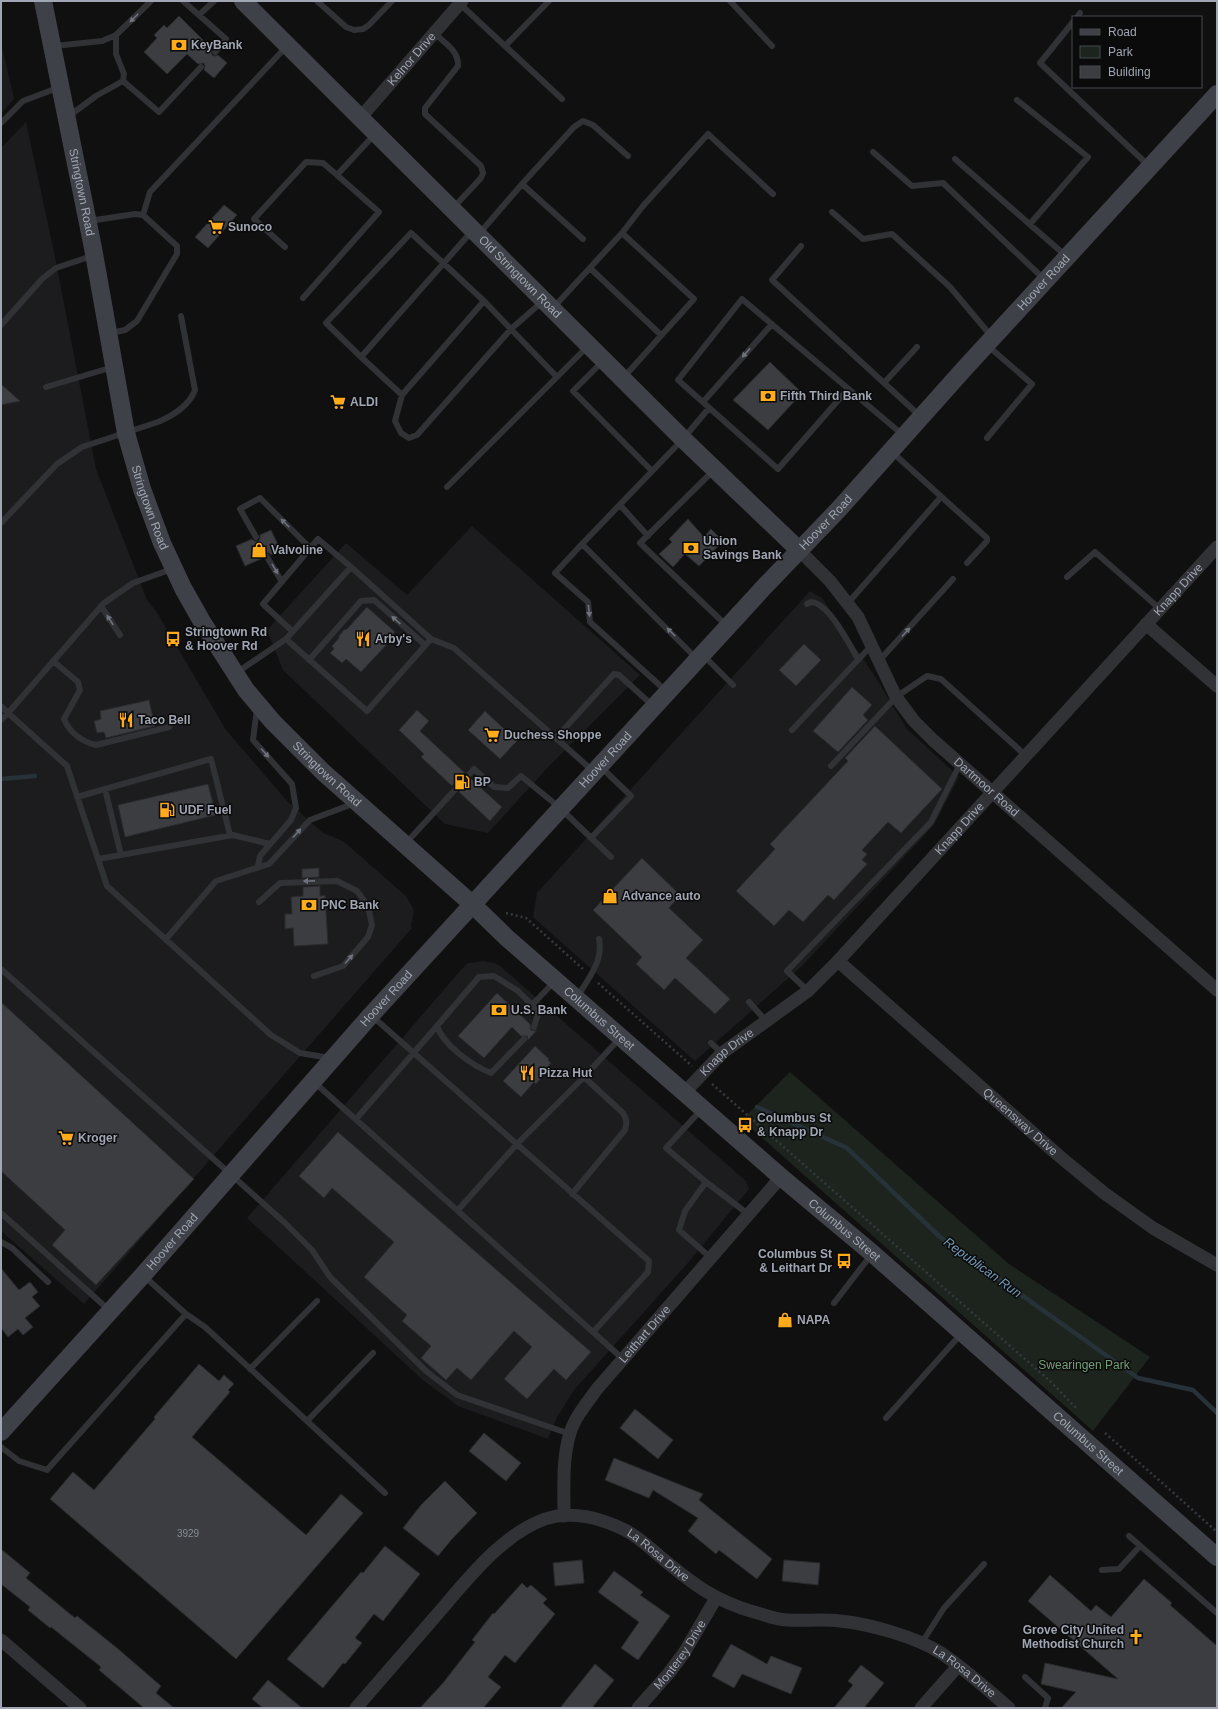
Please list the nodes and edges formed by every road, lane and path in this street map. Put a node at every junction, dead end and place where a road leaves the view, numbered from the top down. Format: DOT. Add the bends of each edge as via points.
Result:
graph roads {
  1 [pos="43,1"];
  2 [pos="151,1"];
  3 [pos="183,1"];
  4 [pos="214,1"];
  5 [pos="243,1"];
  6 [pos="317,1"];
  7 [pos="392,1"];
  8 [pos="549,1"];
  9 [pos="730,1"];
  10 [pos="461,3"];
  11 [pos="199,15"];
  12 [pos="1072,23"];
  13 [pos="434,33"];
  14 [pos="116,35"];
  15 [pos="288,45"];
  16 [pos="52,46"];
  17 [pos="505,46"];
  18 [pos="772,46"];
  19 [pos="215,52"];
  20 [pos="201,67"];
  21 [pos="123,81"];
  22 [pos="61,87"];
  23 [pos="1217,94"];
  24 [pos="562,99"];
  25 [pos="1017,100"];
  26 [pos="67,117"];
  27 [pos="361,117"];
  28 [pos="1,123"];
  29 [pos="377,132"];
  30 [pos="873,152"];
  31 [pos="628,156"];
  32 [pos="955,159"];
  33 [pos="1150,167"];
  34 [pos="337,175"];
  35 [pos="522,184"];
  36 [pos="773,194"];
  37 [pos="453,209"];
  38 [pos="832,212"];
  39 [pos="143,215"];
  40 [pos="88,221"];
  41 [pos="1030,224"];
  42 [pos="476,232"];
  43 [pos="622,233"];
  44 [pos="582,239"];
  45 [pos="801,246"];
  46 [pos="285,247"];
  47 [pos="94,256"];
  48 [pos="1067,257"];
  49 [pos="444,262"];
  50 [pos="590,268"];
  51 [pos="1046,281"];
  52 [pos="304,298"];
  53 [pos="484,301"];
  54 [pos="548,304"];
  55 [pos="181,316"];
  56 [pos="1,324"];
  57 [pos="772,324"];
  58 [pos="511,329"];
  59 [pos="107,333"];
  60 [pos="661,335"];
  61 [pos="990,341"];
  62 [pos="589,345"];
  63 [pos="917,346"];
  64 [pos="361,357"];
  65 [pos="604,360"];
  66 [pos="113,367"];
  67 [pos="556,376"];
  68 [pos="623,378"];
  69 [pos="884,383"];
  70 [pos="46,386"];
  71 [pos="848,389"];
  72 [pos="402,395"];
  73 [pos="703,402"];
  74 [pos="709,408"];
  75 [pos="922,417"];
  76 [pos="126,433"];
  77 [pos="904,436"];
  78 [pos="987,438"];
  79 [pos="683,439"];
  80 [pos="891,451"];
  81 [pos="714,469"];
  82 [pos="652,471"];
  83 [pos="447,487"];
  84 [pos="941,497"];
  85 [pos="620,505"];
  86 [pos="1,523"];
  87 [pos="648,536"];
  88 [pos="256,537"];
  89 [pos="582,544"];
  90 [pos="1217,546"];
  91 [pos="310,548"];
  92 [pos="799,550"];
  93 [pos="267,557"];
  94 [pos="968,563"];
  95 [pos="351,567"];
  96 [pos="174,568"];
  97 [pos="1066,577"];
  98 [pos="954,579"];
  99 [pos="282,582"];
  100 [pos="848,603"];
  101 [pos="807,604"];
  102 [pos="101,606"];
  103 [pos="1160,609"];
  104 [pos="1146,624"];
  105 [pos="728,627"];
  106 [pos="292,631"];
  107 [pos="120,634"];
  108 [pos="286,639"];
  109 [pos="431,639"];
  110 [pos="872,645"];
  111 [pos="425,646"];
  112 [pos="701,657"];
  113 [pos="858,659"];
  114 [pos="309,660"];
  115 [pos="53,661"];
  116 [pos="879,661"];
  117 [pos="235,673"];
  118 [pos="733,686"];
  119 [pos="1217,686"];
  120 [pos="668,693"];
  121 [pos="896,697"];
  122 [pos="257,704"];
  123 [pos="1,706"];
  124 [pos="654,707"];
  125 [pos="8,713"];
  126 [pos="1,720"];
  127 [pos="168,727"];
  128 [pos="792,730"];
  129 [pos="556,738"];
  130 [pos="1025,755"];
  131 [pos="960,764"];
  132 [pos="831,766"];
  133 [pos="597,769"];
  134 [pos="105,789"];
  135 [pos="991,792"];
  136 [pos="77,797"];
  137 [pos="358,802"];
  138 [pos="560,808"];
  139 [pos="230,835"];
  140 [pos="591,838"];
  141 [pos="270,844"];
  142 [pos="405,845"];
  143 [pos="121,855"];
  144 [pos="610,857"];
  145 [pos="98,859"];
  146 [pos="258,866"];
  147 [pos="260,902"];
  148 [pos="472,904"];
  149 [pos="503,912"];
  150 [pos="166,939"];
  151 [pos="599,939"];
  152 [pos="838,961"];
  153 [pos="1,969"];
  154 [pos="314,976"];
  155 [pos="591,976"];
  156 [pos="555,980"];
  157 [pos="1217,990"];
  158 [pos="808,991"];
  159 [pos="576,999"];
  160 [pos="749,1002"];
  161 [pos="532,1005"];
  162 [pos="371,1015"];
  163 [pos="766,1021"];
  164 [pos="438,1026"];
  165 [pos="534,1027"];
  166 [pos="621,1037"];
  167 [pos="524,1038"];
  168 [pos="711,1043"];
  169 [pos="412,1052"];
  170 [pos="722,1052"];
  171 [pos="332,1059"];
  172 [pos="702,1074"];
  173 [pos="584,1077"];
  174 [pos="313,1081"];
  175 [pos="685,1092"];
  176 [pos="703,1108"];
  177 [pos="356,1118"];
  178 [pos="516,1144"];
  179 [pos="231,1174"];
  180 [pos="781,1176"];
  181 [pos="706,1182"];
  182 [pos="572,1194"];
  183 [pos="458,1210"];
  184 [pos="1,1213"];
  185 [pos="748,1214"];
  186 [pos="1,1242"];
  187 [pos="872,1254"];
  188 [pos="711,1258"];
  189 [pos="1217,1265"];
  190 [pos="143,1274"];
  191 [pos="48,1282"];
  192 [pos="317,1301"];
  193 [pos="834,1302"];
  194 [pos="110,1311"];
  195 [pos="186,1314"];
  196 [pos="594,1331"];
  197 [pos="963,1333"];
  198 [pos="373,1353"];
  199 [pos="623,1359"];
  200 [pos="250,1369"];
  201 [pos="1079,1412"];
  202 [pos="886,1418"];
  203 [pos="307,1421"];
  204 [pos="1,1432"];
  205 [pos="1103,1432"];
  206 [pos="570,1434"];
  207 [pos="1,1447"];
  208 [pos="385,1492"];
  209 [pos="564,1516"];
  210 [pos="1217,1532"];
  211 [pos="1129,1536"];
  212 [pos="1140,1546"];
  213 [pos="1217,1557"];
  214 [pos="984,1564"];
  215 [pos="1102,1570"];
  216 [pos="716,1598"];
  217 [pos="1217,1613"];
  218 [pos="1,1640"];
  219 [pos="921,1644"];
  220 [pos="958,1666"];
  221 [pos="1025,1677"];
  222 [pos="80,1708"];
  223 [pos="356,1708"];
  224 [pos="638,1708"];
  225 [pos="921,1708"];
  226 [pos="1009,1708"];
  227 [pos="1045,1708"];
  1 -- 16 [label="main road, Stringtown Road"];
  2 -- 14 [label="lane, one-way"];
  3 -- 11 [label="lane"];
  4 -- 11 [label="lane"];
  5 -- 15 [label="main road, Old Stringtown Road"];
  6 -- 7 [label="lane" via="346,27 354,30 369,25"];
  8 -- 17 [label="lane"];
  9 -- 18 [label="lane"];
  10 -- 13 [label="street, Kelnor Drive"];
  10 -- 17 [label="lane"];
  11 -- 19 [label="lane" via="226,39"];
  12 -- 33 [label="lane" via="1040,63"];
  13 -- 27 [label="street, Kelnor Drive"];
  13 -- 37 [label="lane" via="456,54 458,66 425,108 425,114 481,166 483,172 481,178"];
  14 -- 16 [label="lane" via="102,41"];
  14 -- 21 [label="lane" via="116,54 124,74"];
  15 -- 27 [label="main road, Old Stringtown Road"];
  15 -- 39 [label="lane" via="150,192"];
  16 -- 22 [label="main road, Stringtown Road"];
  17 -- 24 [label="lane"];
  20 -- 21 [label="lane" via="159,112"];
  21 -- 26 [label="lane"];
  22 -- 26 [label="main road, Stringtown Road"];
  22 -- 28 [label="lane" via="23,101"];
  23 -- 33 [label="main road, Hoover Road"];
  25 -- 41 [label="lane" via="1088,158"];
  26 -- 40 [label="main road, Stringtown Road"];
  27 -- 29 [label="main road, Old Stringtown Road"];
  29 -- 34 [label="lane"];
  29 -- 37 [label="main road, Old Stringtown Road"];
  30 -- 51 [label="lane" via="912,186 942,183"];
  31 -- 35 [label="lane" via="594,125 583,121 574,127"];
  32 -- 41 [label="lane"];
  33 -- 48 [label="main road, Hoover Road"];
  34 -- 46 [label="lane" via="323,163 306,162 254,220"];
  34 -- 52 [label="lane" via="379,212"];
  35 -- 42 [label="lane"];
  35 -- 44 [label="lane"];
  36 -- 43 [label="lane" via="708,134"];
  37 -- 42 [label="main road, Old Stringtown Road"];
  38 -- 61 [label="lane" via="863,239 892,234 950,287"];
  39 -- 40 [label="lane"];
  39 -- 59 [label="lane" via="177,246 177,254 137,321 125,330"];
  40 -- 47 [label="main road, Stringtown Road"];
  41 -- 48 [label="lane"];
  42 -- 49 [label="lane"];
  42 -- 54 [label="main road, Old Stringtown Road"];
  43 -- 50 [label="lane"];
  43 -- 60 [label="lane" via="694,299"];
  45 -- 69 [label="lane" via="772,280"];
  47 -- 56 [label="lane" via="56,268 42,279"];
  47 -- 59 [label="main road, Stringtown Road"];
  48 -- 51 [label="main road, Hoover Road"];
  49 -- 53 [label="lane"];
  49 -- 64 [label="lane"];
  49 -- 64 [label="lane" via="411,232 326,323"];
  50 -- 54 [label="lane"];
  50 -- 60 [label="lane"];
  51 -- 61 [label="main road, Hoover Road"];
  53 -- 58 [label="lane"];
  53 -- 72 [label="lane"];
  54 -- 58 [label="lane"];
  54 -- 62 [label="main road, Old Stringtown Road"];
  55 -- 76 [label="lane" via="195,390 191,401 167,418"];
  57 -- 71 [label="lane"];
  57 -- 73 [label="lane, one-way"];
  57 -- 73 [label="lane" via="742,299 678,380"];
  58 -- 67 [label="lane"];
  58 -- 72 [label="lane" via="418,435 409,438 401,433 395,421"];
  59 -- 66 [label="main road, Stringtown Road"];
  60 -- 68 [label="lane"];
  61 -- 75 [label="main road, Hoover Road"];
  61 -- 78 [label="lane" via="1032,384"];
  62 -- 65 [label="main road, Old Stringtown Road"];
  62 -- 67 [label="lane"];
  63 -- 69 [label="lane"];
  64 -- 72 [label="lane"];
  65 -- 68 [label="main road, Old Stringtown Road"];
  65 -- 82 [label="lane" via="573,391"];
  66 -- 70 [label="lane"];
  66 -- 76 [label="main road, Stringtown Road"];
  67 -- 83 [label="lane"];
  68 -- 79 [label="main road, Old Stringtown Road"];
  69 -- 75 [label="lane"];
  71 -- 74 [label="lane" via="778,469"];
  71 -- 77 [label="lane"];
  73 -- 74 [label="lane"];
  74 -- 79 [label="lane"];
  75 -- 77 [label="main road, Hoover Road"];
  76 -- 86 [label="lane" via="82,447 57,464"];
  76 -- 96 [label="main road, Stringtown Road" via="142,489"];
  77 -- 80 [label="main road, Hoover Road"];
  79 -- 81 [label="main road, Old Stringtown Road"];
  79 -- 82 [label="lane"];
  80 -- 84 [label="lane"];
  80 -- 92 [label="main road, Hoover Road"];
  81 -- 87 [label="lane"];
  81 -- 92 [label="main road, Old Stringtown Road"];
  82 -- 85 [label="lane"];
  84 -- 94 [label="lane" via="987,538"];
  84 -- 100 [label="lane"];
  85 -- 87 [label="lane"];
  85 -- 89 [label="lane"];
  87 -- 105 [label="lane" via="640,543"];
  91 -- 88 [label="lane, one-way" via="260,498 240,509"];
  112 -- 89 [label="lane, one-way"];
  89 -- 120 [label="lane, one-way" via="555,574 588,602 590,622"];
  90 -- 103 [label="street, Knapp Drive"];
  91 -- 95 [label="lane" via="318,539"];
  91 -- 99 [label="lane"];
  92 -- 100 [label="street, Dartmoor Road" via="821,570"];
  92 -- 105 [label="main road, Hoover Road"];
  93 -- 99 [label="lane, one-way"];
  95 -- 106 [label="lane"];
  95 -- 109 [label="lane"];
  96 -- 102 [label="lane" via="133,583"];
  96 -- 117 [label="main road, Stringtown Road" via="201,620"];
  97 -- 103 [label="lane" via="1095,552"];
  116 -- 98 [label="lane, one-way"];
  99 -- 106 [label="lane" via="263,604"];
  100 -- 110 [label="street, Dartmoor Road"];
  101 -- 113 [label="lane" via="816,602 828,614"];
  107 -- 102 [label="lane, one-way"];
  102 -- 115 [label="lane"];
  103 -- 104 [label="street, Knapp Drive"];
  104 -- 119 [label="street"];
  104 -- 130 [label="street, Knapp Drive"];
  105 -- 112 [label="main road, Hoover Road"];
  106 -- 108 [label="lane"];
  108 -- 114 [label="lane"];
  108 -- 117 [label="lane"];
  109 -- 111 [label="lane"];
  109 -- 129 [label="lane" via="454,648"];
  110 -- 113 [label="lane"];
  110 -- 116 [label="street, Dartmoor Road"];
  111 -- 114 [label="lane, one-way" via="374,600 361,601"];
  111 -- 114 [label="lane" via="367,711"];
  112 -- 118 [label="lane"];
  112 -- 120 [label="main road, Hoover Road"];
  113 -- 128 [label="lane"];
  115 -- 125 [label="lane"];
  115 -- 127 [label="lane" via="78,682 80,690 64,719 67,726 85,743 96,745"];
  116 -- 121 [label="street, Dartmoor Road"];
  117 -- 122 [label="main road, Stringtown Road"];
  120 -- 124 [label="main road, Hoover Road"];
  121 -- 130 [label="lane" via="927,676 941,678"];
  121 -- 131 [label="street, Dartmoor Road" via="914,721"];
  121 -- 132 [label="lane"];
  122 -- 137 [label="main road, Stringtown Road" via="323,772"];
  122 -- 141 [label="lane, one-way" via="253,740 292,784 296,808 291,820"];
  123 -- 125 [label="lane"];
  124 -- 129 [label="lane" via="619,675 614,674"];
  124 -- 133 [label="main road, Hoover Road"];
  125 -- 126 [label="lane"];
  125 -- 136 [label="lane" via="67,766"];
  129 -- 133 [label="lane"];
  130 -- 135 [label="street, Knapp Drive"];
  131 -- 135 [label="street, Dartmoor Road"];
  131 -- 158 [label="lane" via="931,822 787,970"];
  133 -- 138 [label="main road, Hoover Road"];
  133 -- 140 [label="lane" via="631,796"];
  134 -- 136 [label="lane"];
  134 -- 139 [label="lane" via="212,759"];
  134 -- 143 [label="lane"];
  135 -- 152 [label="street, Knapp Drive"];
  135 -- 157 [label="street, Dartmoor Road"];
  136 -- 145 [label="lane"];
  137 -- 142 [label="main road, Stringtown Road"];
  146 -- 137 [label="lane, one-way" via="269,864 310,820"];
  138 -- 140 [label="lane"];
  138 -- 142 [label="lane" via="521,776 508,788 494,787 474,769"];
  138 -- 148 [label="main road, Hoover Road"];
  139 -- 141 [label="lane"];
  139 -- 143 [label="lane"];
  140 -- 144 [label="lane"];
  141 -- 146 [label="lane" via="260,856"];
  142 -- 148 [label="main road, Stringtown Road"];
  143 -- 145 [label="lane"];
  145 -- 150 [label="lane" via="107,886"];
  146 -- 150 [label="lane" via="216,881"];
  154 -- 147 [label="lane, one-way" via="343,966 368,937 372,925 368,906 357,891 337,881 280,883"];
  148 -- 156 [label="main road, Columbus Street"];
  148 -- 162 [label="main road, Hoover Road"];
  149 -- 155 [label="path" via="526,918"];
  150 -- 171 [label="lane" via="271,1034 300,1053"];
  151 -- 155 [label="lane" via="600,953"];
  152 -- 158 [label="street, Knapp Drive"];
  152 -- 189 [label="street, Queensway Drive" via="1104,1193 1153,1228"];
  153 -- 179 [label="lane"];
  155 -- 159 [label="lane"];
  155 -- 172 [label="path"];
  156 -- 159 [label="main road, Columbus Street"];
  156 -- 161 [label="lane"];
  158 -- 163 [label="street, Knapp Drive"];
  159 -- 166 [label="main road, Columbus Street"];
  160 -- 163 [label="lane"];
  161 -- 164 [label="lane" via="518,991 494,976 479,977"];
  161 -- 165 [label="lane" via="538,1014"];
  162 -- 169 [label="lane"];
  162 -- 171 [label="main road, Hoover Road"];
  163 -- 170 [label="street, Knapp Drive"];
  164 -- 167 [label="lane" via="439,1033 450,1045 479,1068 491,1073"];
  164 -- 169 [label="lane"];
  166 -- 173 [label="lane"];
  166 -- 175 [label="main road, Columbus Street"];
  168 -- 170 [label="lane"];
  169 -- 177 [label="lane"];
  169 -- 178 [label="lane"];
  170 -- 172 [label="street, Knapp Drive"];
  171 -- 174 [label="main road, Hoover Road"];
  172 -- 175 [label="street, Knapp Drive"];
  172 -- 201 [label="path" via="1051,1382"];
  173 -- 178 [label="lane"];
  173 -- 182 [label="lane" via="623,1113 627,1124 625,1130"];
  174 -- 177 [label="lane"];
  174 -- 179 [label="main road, Hoover Road"];
  175 -- 176 [label="main road, Columbus Street"];
  176 -- 180 [label="main road, Columbus Street"];
  176 -- 181 [label="lane" via="666,1148"];
  177 -- 183 [label="lane"];
  178 -- 182 [label="lane"];
  178 -- 183 [label="lane"];
  179 -- 190 [label="main road, Hoover Road"];
  179 -- 206 [label="lane" via="312,1250 330,1277 426,1371 457,1396"];
  180 -- 185 [label="street, Leithart Drive"];
  180 -- 187 [label="main road, Columbus Street"];
  181 -- 185 [label="lane"];
  181 -- 188 [label="lane" via="685,1211 679,1230"];
  182 -- 196 [label="lane" via="650,1261 648,1272"];
  183 -- 196 [label="lane"];
  184 -- 194 [label="lane"];
  185 -- 188 [label="street, Leithart Drive"];
  186 -- 191 [label="lane" via="12,1248"];
  187 -- 193 [label="lane"];
  187 -- 197 [label="main road, Columbus Street"];
  188 -- 199 [label="street, Leithart Drive"];
  190 -- 194 [label="main road, Hoover Road"];
  190 -- 195 [label="lane"];
  192 -- 200 [label="lane"];
  194 -- 204 [label="main road, Hoover Road"];
  195 -- 200 [label="lane" via="205,1327"];
  195 -- 207 [label="lane" via="47,1470 19,1461"];
  196 -- 199 [label="lane"];
  197 -- 202 [label="lane"];
  197 -- 213 [label="main road, Columbus Street"];
  198 -- 203 [label="lane"];
  199 -- 206 [label="street, Leithart Drive" via="582,1409"];
  200 -- 203 [label="lane"];
  203 -- 208 [label="lane"];
  205 -- 210 [label="path"];
  206 -- 209 [label="street, Leithart Drive" via="564,1466"];
  209 -- 216 [label="street, La Rosa Drive" via="592,1517 627,1531"];
  209 -- 223 [label="street, La Rosa Drive" via="546,1519 529,1526 499,1547"];
  211 -- 212 [label="lane"];
  212 -- 215 [label="lane" via="1119,1569"];
  212 -- 217 [label="lane"];
  214 -- 219 [label="lane" via="944,1608"];
  216 -- 219 [label="street, La Rosa Drive" via="750,1611 786,1620 839,1621 898,1634"];
  216 -- 224 [label="street, Monterey Drive" via="684,1653"];
  218 -- 222 [label="street"];
  219 -- 220 [label="street, La Rosa Drive" via="940,1652"];
  220 -- 225 [label="street"];
  220 -- 226 [label="street, La Rosa Drive"];
  221 -- 227 [label="lane" via="1048,1698"];
}
